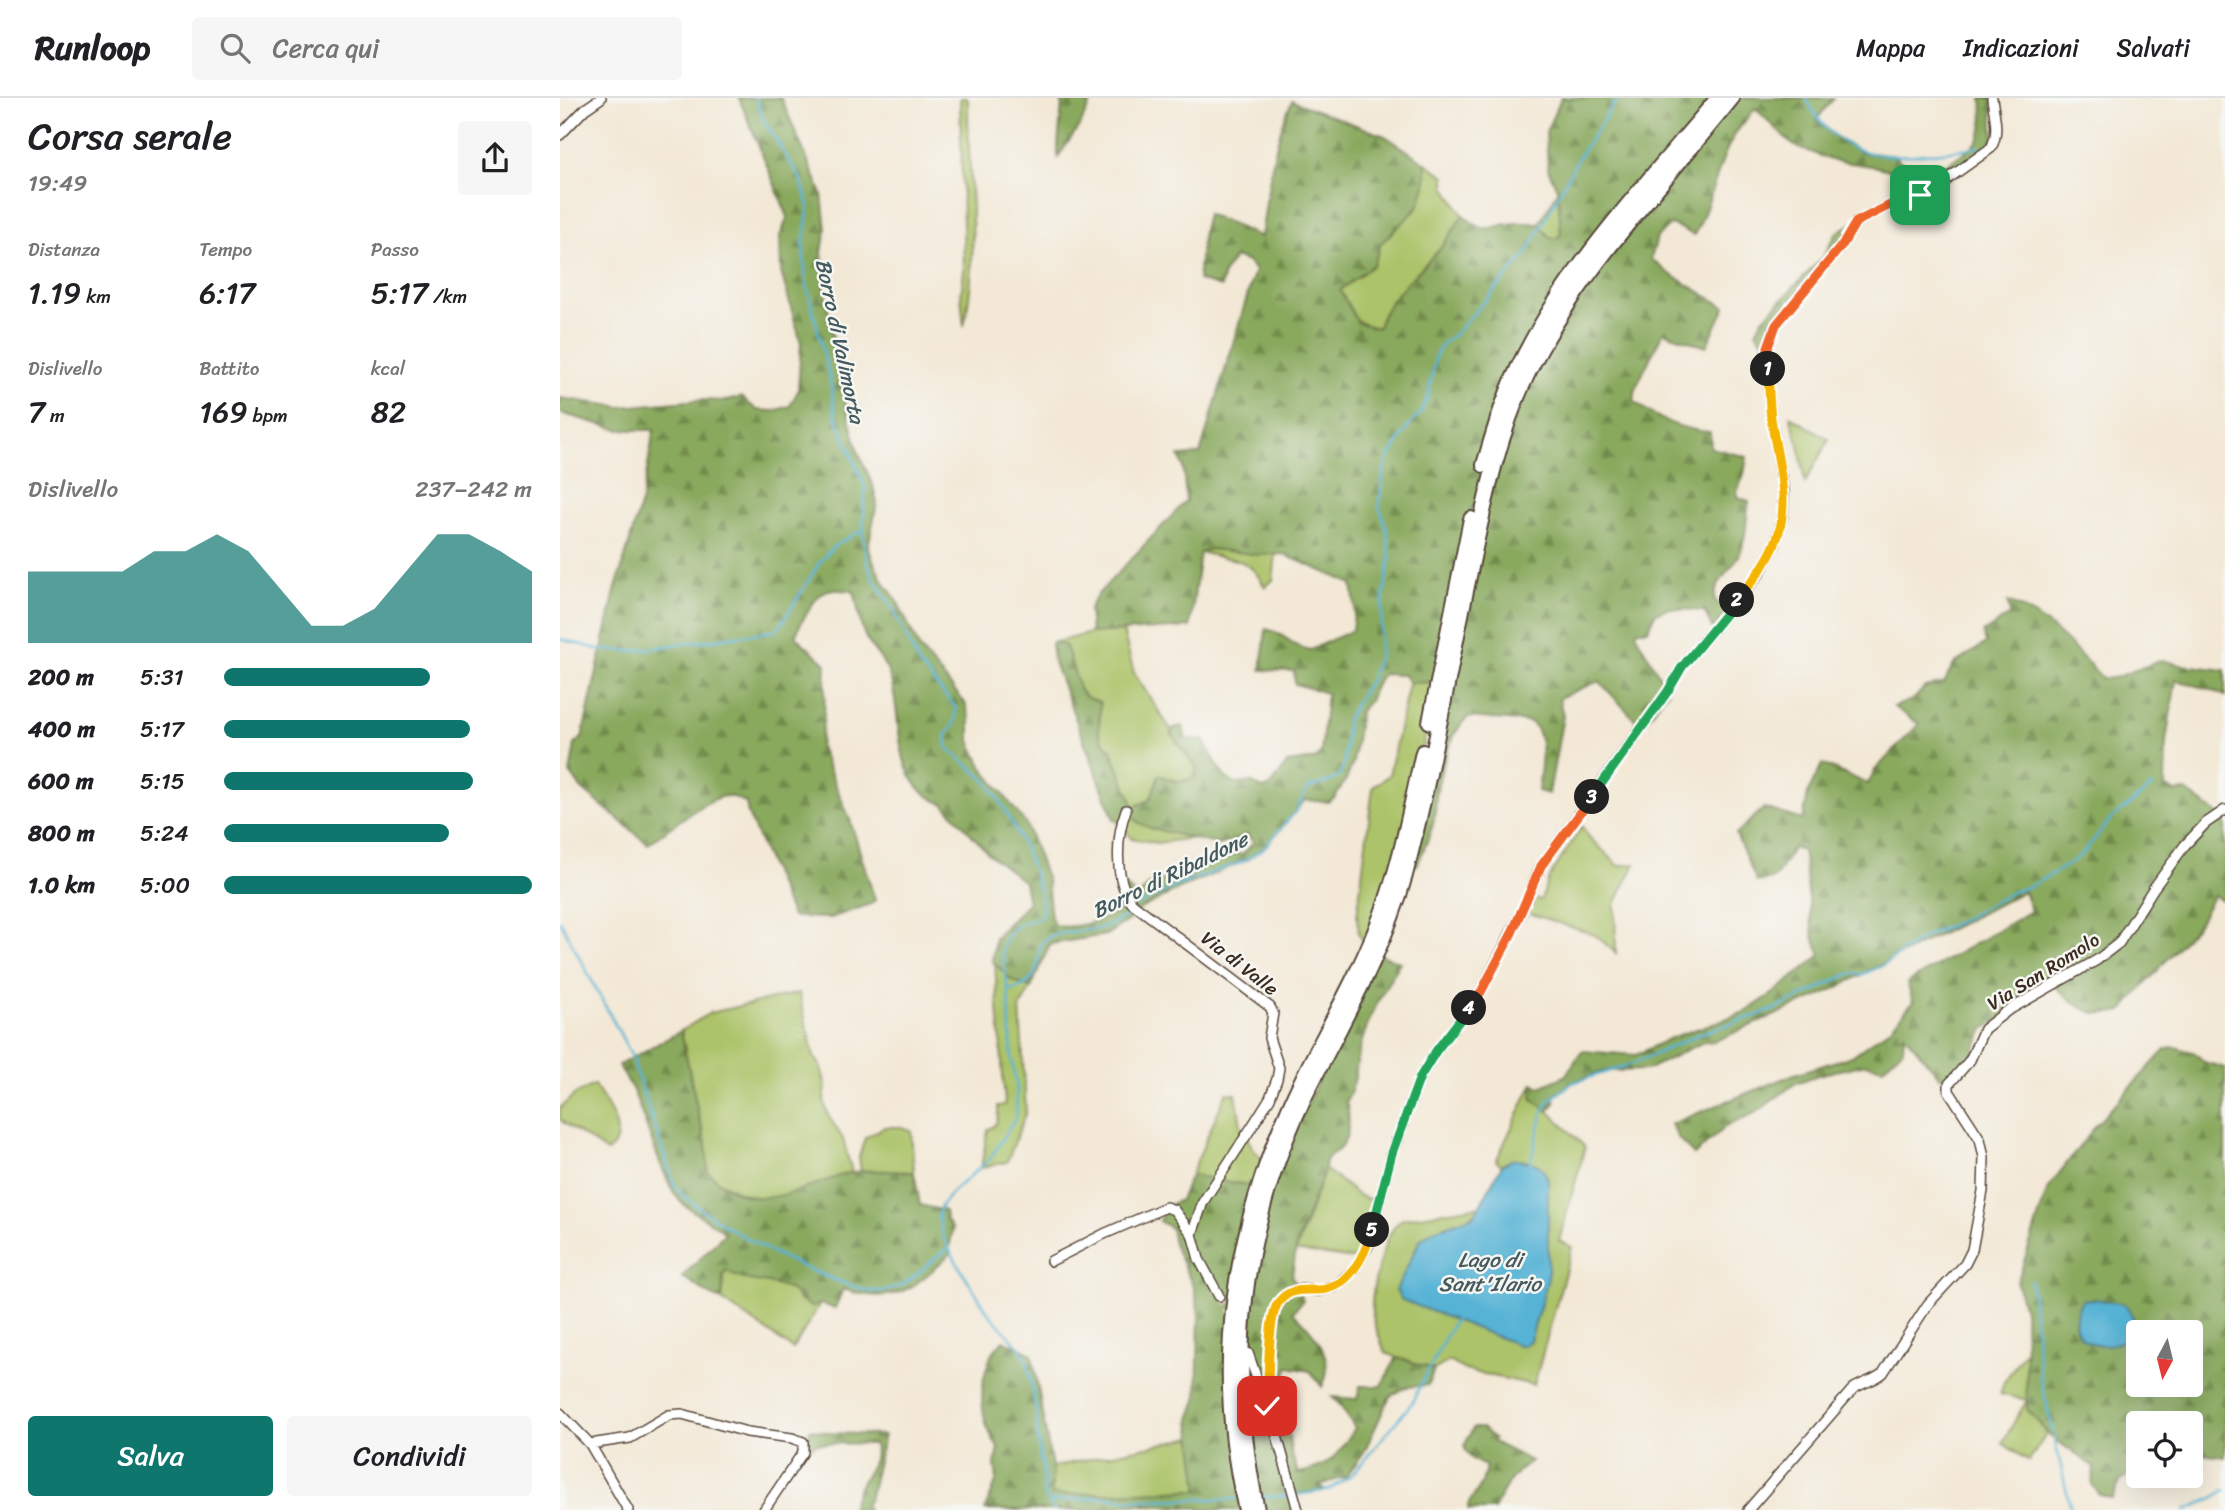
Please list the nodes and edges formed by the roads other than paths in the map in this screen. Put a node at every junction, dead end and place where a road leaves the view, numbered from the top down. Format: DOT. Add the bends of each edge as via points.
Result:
graph roads {
  1 [pos="601,98"];
  2 [pos="1718,98"];
  3 [pos="1732,98"];
  4 [pos="1992,98"];
  5 [pos="560,135"];
  6 [pos="1126,810"];
  7 [pos="2225,810"];
  8 [pos="1192,1234"];
  9 [pos="1051,1261"];
  10 [pos="1219,1296"];
  11 [pos="1248,1353"];
  12 [pos="1267,1406"];
  13 [pos="560,1413"];
  14 [pos="590,1444"];
  15 [pos="628,1510"];
  16 [pos="764,1510"];
  17 [pos="1246,1510"];
  18 [pos="1257,1510"];
  19 [pos="1297,1510"];
  20 [pos="1748,1510"];
  1 -- 5 [label="street"];
  2 -- 17 [label="highway" via="1568,284 1525,355 1498,417 1387,898 1272,1146 1247,1228 1234,1289 1229,1382"];
  3 -- 18 [label="highway" via="1648,197 1568,303 1509,417 1485,499 1436,740 1397,900 1366,977 1281,1151 1256,1231 1240,1350 1242,1416"];
  4 -- 12 [label="street" via="1997,119 1991,149 1935,188 1856,222 1776,325 1768,347 1769,380 1784,492 1775,545 1759,574 1682,667 1541,866 1481,992 1420,1077 1392,1153 1368,1245 1354,1270 1334,1287 1288,1293 1277,1305"];
  6 -- 8 [label="street, Via di Valle" via="1119,869 1123,892 1273,1013 1269,1038 1279,1068 1277,1079 1270,1098 1203,1202"];
  7 -- 20 [label="street, Via San Romolo" via="2185,845 2119,943 2007,1011 1978,1036 1970,1060 1949,1084 1980,1139 1984,1157 1972,1250 1965,1264 1927,1304 1884,1373 1853,1389"];
  8 -- 9 [label="street" via="1174,1210 1166,1207"];
  8 -- 10 [label="street" via="1199,1259"];
  11 -- 12 [label="street"];
  12 -- 19 [label="street"];
  13 -- 14 [label="street"];
  14 -- 15 [label="street"];
  14 -- 16 [label="street" via="630,1438 669,1415 682,1414 803,1442 803,1452"];
}
